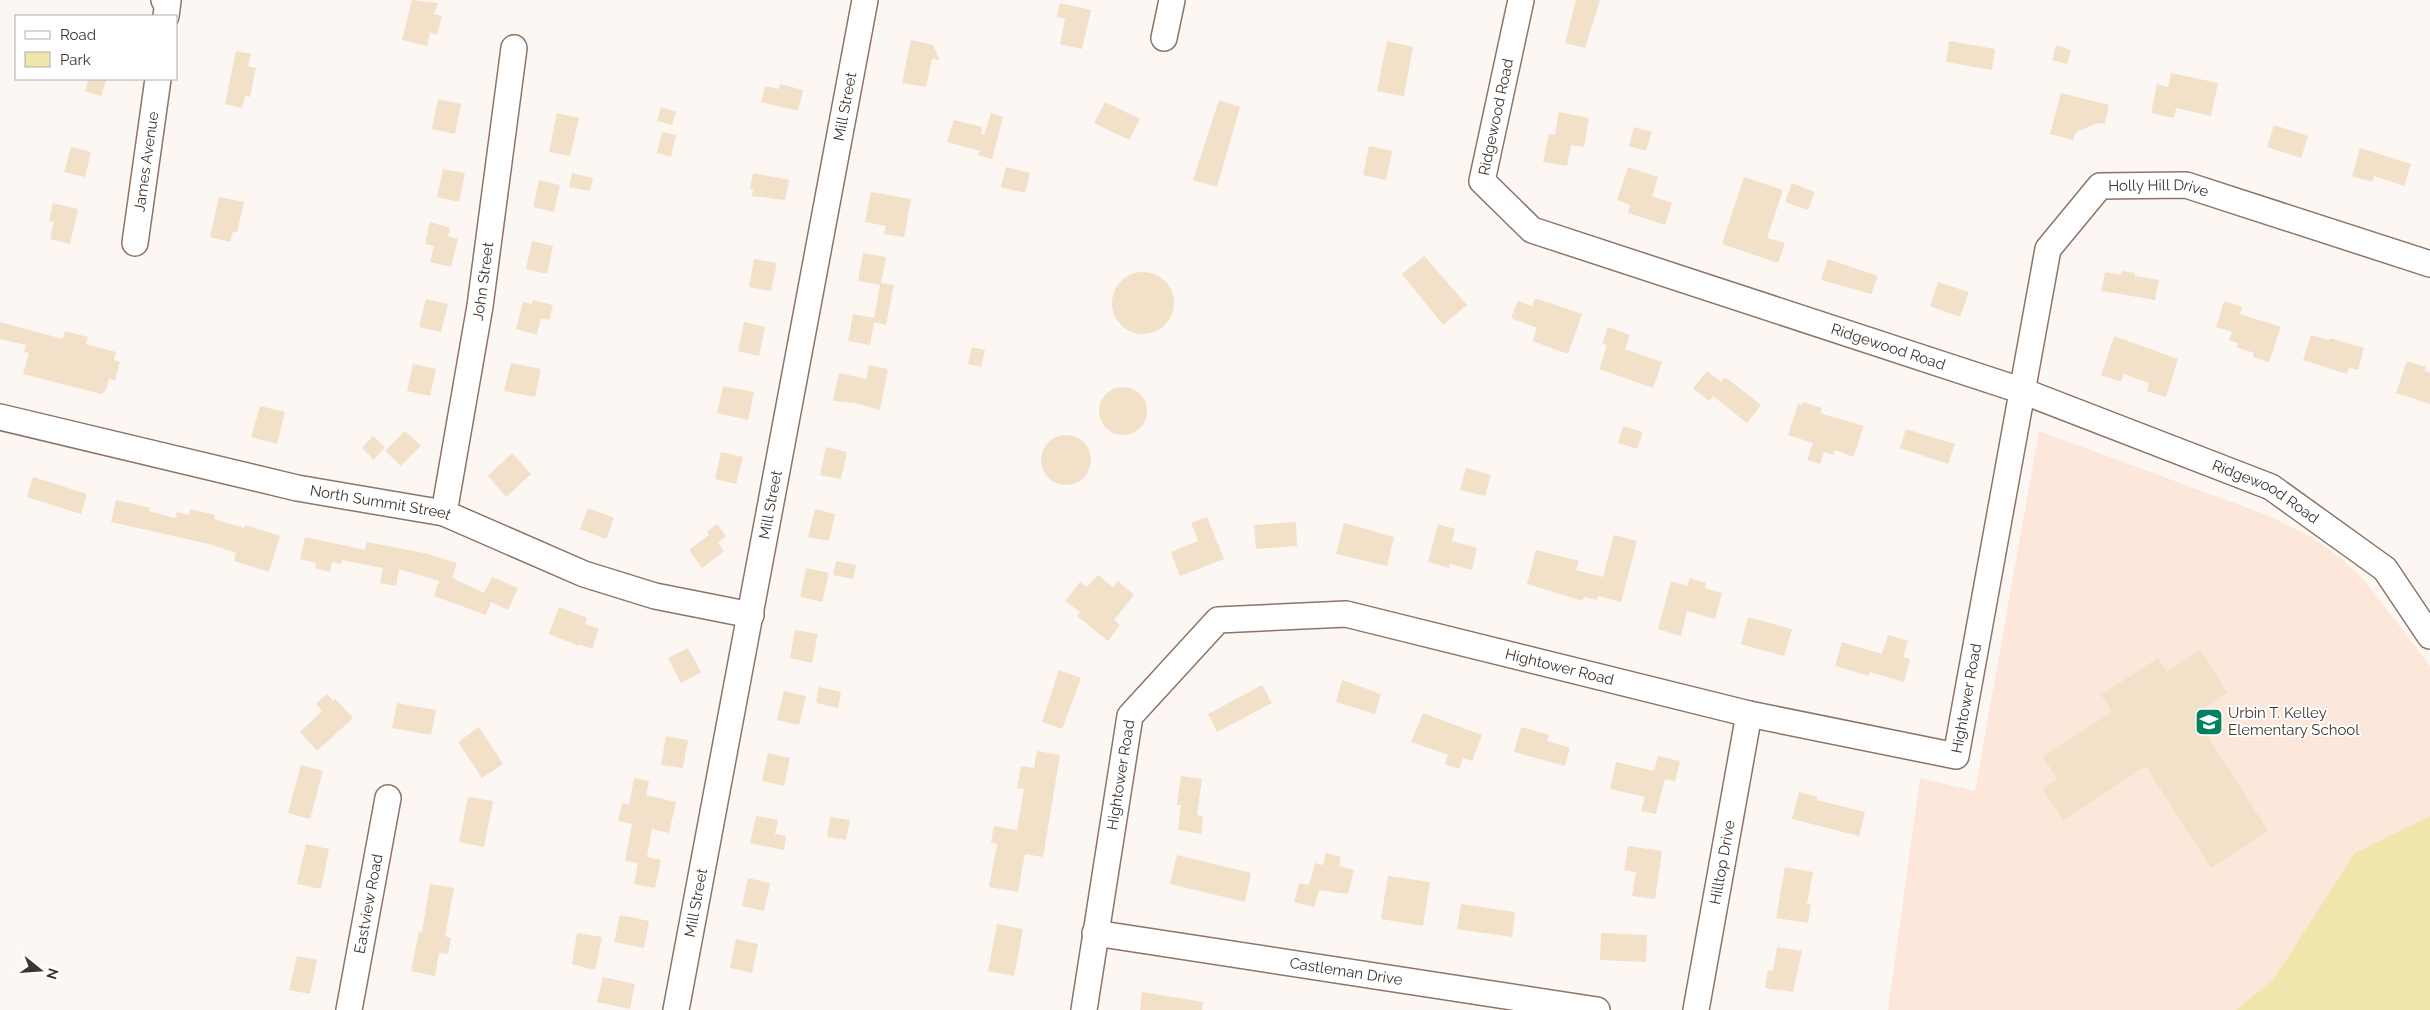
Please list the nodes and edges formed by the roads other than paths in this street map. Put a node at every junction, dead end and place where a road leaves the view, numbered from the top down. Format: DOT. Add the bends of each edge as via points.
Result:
graph roads {
  1 [pos="865,0"];
  2 [pos="1172,0"];
  3 [pos="1521,0"];
  4 [pos="1164,38"];
  5 [pos="514,48"];
  6 [pos="158,80"];
  7 [pos="135,243"];
  8 [pos="2430,264"];
  9 [pos="2020,390"];
  10 [pos="0,417"];
  11 [pos="444,514"];
  12 [pos="751,615"];
  13 [pos="2430,636"];
  14 [pos="1749,714"];
  15 [pos="388,798"];
  16 [pos="1095,933"];
  17 [pos="349,1010"];
  18 [pos="676,1010"];
  19 [pos="1084,1010"];
  20 [pos="1597,1010"];
  21 [pos="1696,1010"];
  1 -- 12 [label="street, Mill Street"];
  2 -- 4 [label="street"];
  3 -- 9 [label="street, Ridgewood Road" via="1482,181 1532,230"];
  5 -- 11 [label="street, John Street" via="480,306"];
  6 -- 7 [label="street, James Avenue"];
  8 -- 9 [label="street, Holly Hill Drive" via="2186,185 2100,186 2048,250"];
  9 -- 13 [label="street, Ridgewood Road" via="2271,487 2385,569"];
  9 -- 14 [label="street, Hightower Road" via="1956,756"];
  10 -- 11 [label="street, North Summit Street" via="296,488"];
  11 -- 12 [label="street, North Summit Street" via="584,574 655,596"];
  12 -- 18 [label="street, Mill Street"];
  14 -- 16 [label="street, Hightower Road" via="1346,614 1218,620 1130,716"];
  14 -- 21 [label="street, Hilltop Drive"];
  15 -- 17 [label="street, Eastview Road"];
  16 -- 19 [label="street, Hightower Road"];
  16 -- 20 [label="street, Castleman Drive"];
}
